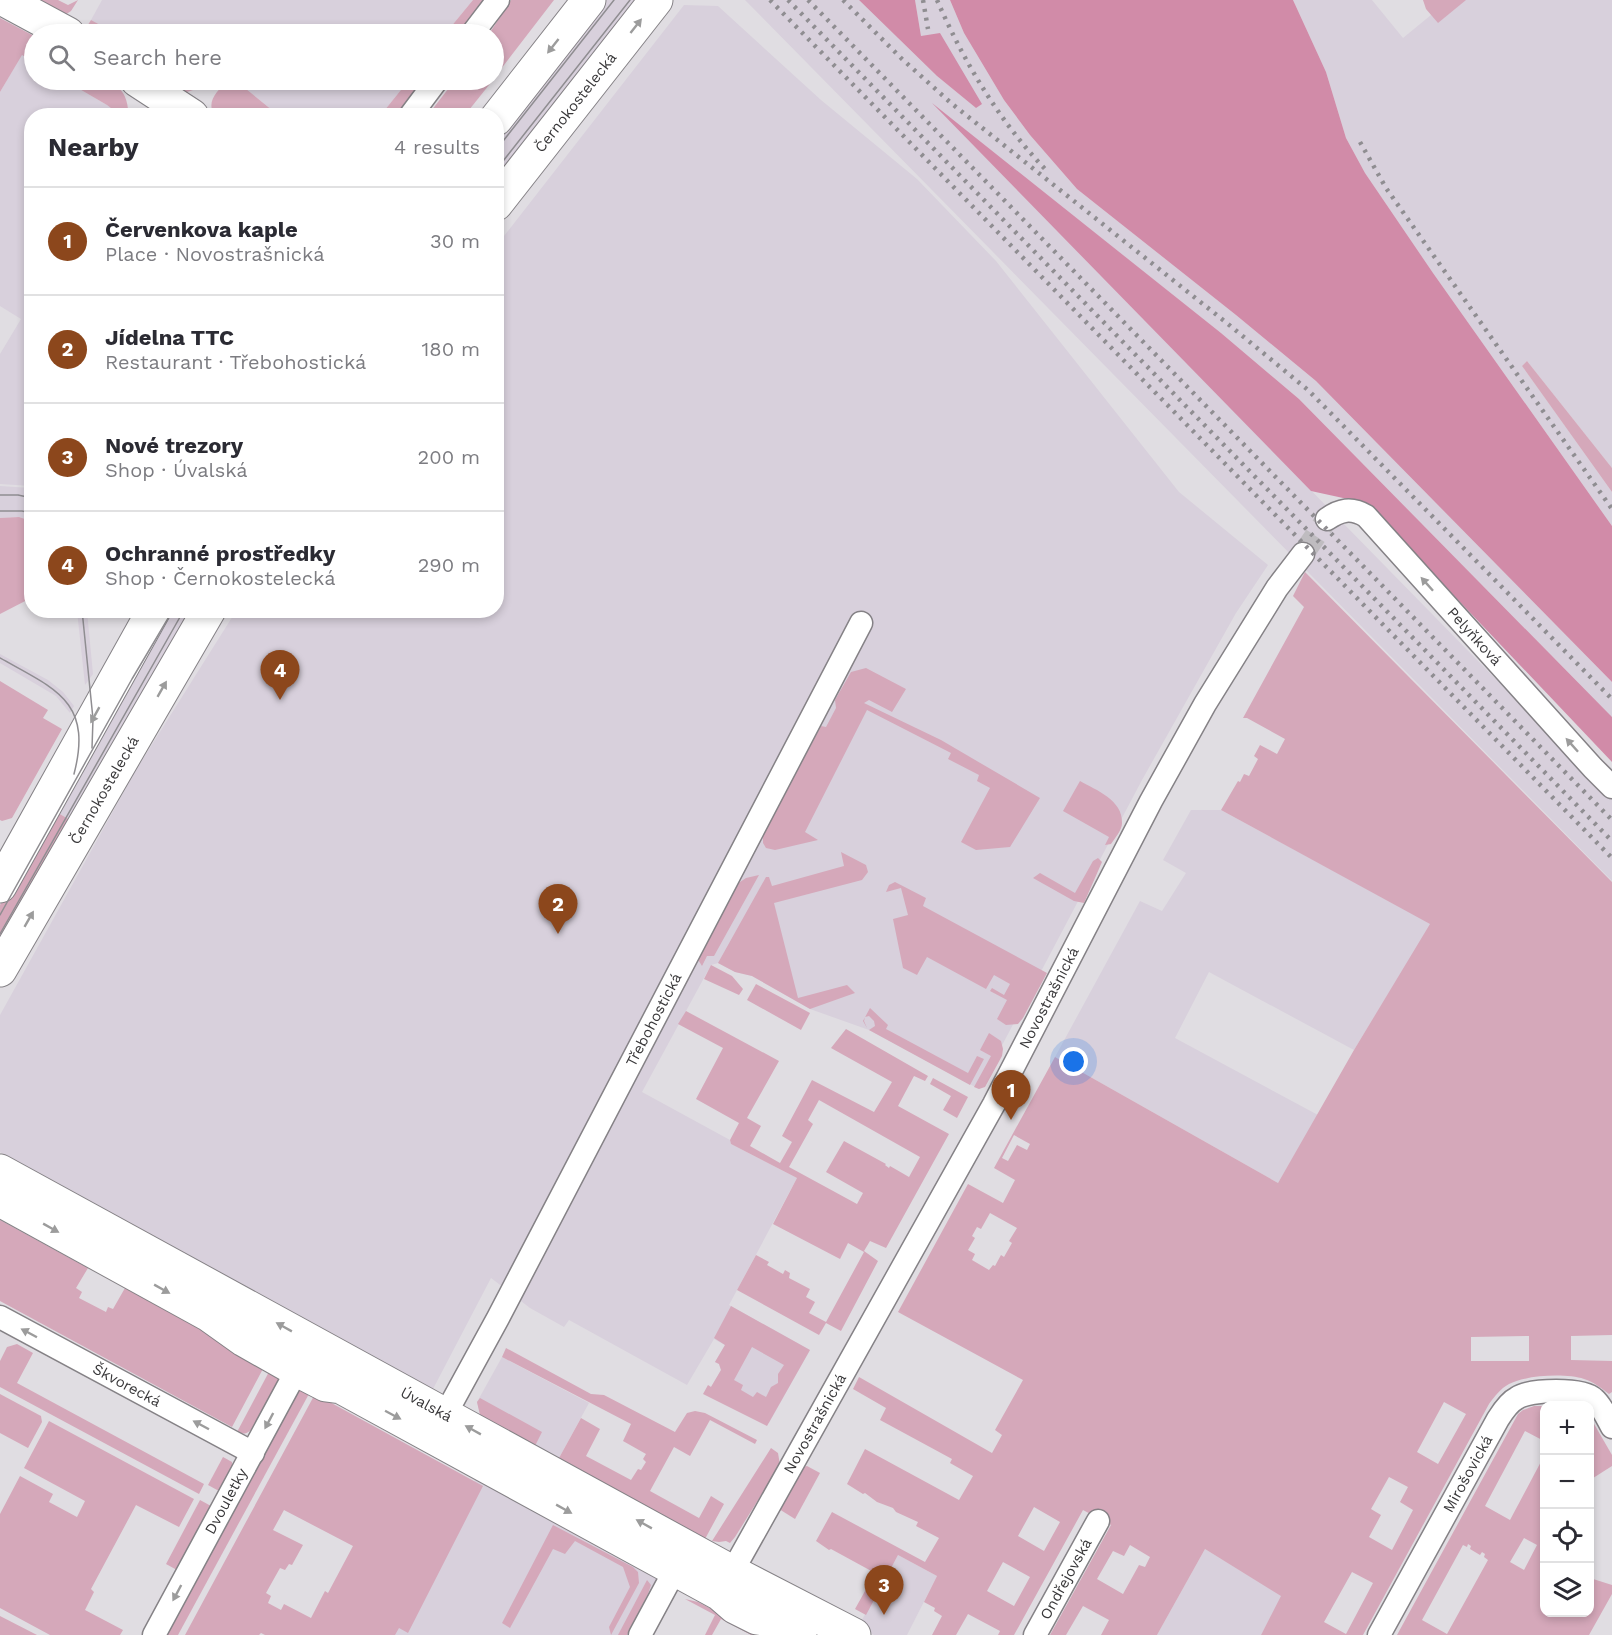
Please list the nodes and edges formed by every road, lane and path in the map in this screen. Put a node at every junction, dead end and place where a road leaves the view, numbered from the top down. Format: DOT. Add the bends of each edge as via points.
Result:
graph roads {
  1 [pos="5,0"];
  2 [pos="498,0"];
  3 [pos="589,0"];
  4 [pos="656,0"];
  5 [pos="49,24"];
  6 [pos="480,24"];
  7 [pos="152,90"];
  8 [pos="430,90"];
  9 [pos="180,108"];
  10 [pos="416,108"];
  11 [pos="504,109"];
  12 [pos="504,194"];
  13 [pos="1337,514"];
  14 [pos="1304,554"];
  15 [pos="150,618"];
  16 [pos="204,618"];
  17 [pos="861,623"];
  18 [pos="1612,787"];
  19 [pos="0,886"];
  20 [pos="0,970"];
  21 [pos="0,1171"];
  22 [pos="0,1200"];
  23 [pos="1,1321"];
  24 [pos="304,1356"];
  25 [pos="445,1415"];
  26 [pos="1607,1419"];
  27 [pos="253,1453"];
  28 [pos="1098,1521"];
  29 [pos="681,1559"];
  30 [pos="726,1583"];
  31 [pos="154,1635"];
  32 [pos="640,1635"];
  33 [pos="800,1635"];
  34 [pos="854,1635"];
  35 [pos="1035,1635"];
  36 [pos="1379,1635"];
  1 -- 5 [label="main road"];
  2 -- 6 [label="street"];
  3 -- 11 [label="main road, one-way"];
  12 -- 4 [label="main road, Černokostelecká, one-way"];
  7 -- 9 [label="main road"];
  8 -- 10 [label="street"];
  18 -- 13 [label="street, Pelyňková, one-way" via="1366,516 1357,511"];
  14 -- 30 [label="street, Novostrašnická" via="1277,588 1205,704 994,1104"];
  15 -- 19 [label="main road, one-way"];
  20 -- 16 [label="main road, Černokostelecká, one-way"];
  17 -- 25 [label="street, Třebohostická"];
  24 -- 21 [label="main road, Úvalská, one-way"];
  22 -- 24 [label="main road, Úvalská, one-way" via="209,1315 244,1340"];
  27 -- 23 [label="street, Škvorecká, one-way"];
  24 -- 25 [label="main road, Úvalská"];
  24 -- 27 [label="street, Dvouletky, one-way"];
  24 -- 29 [label="main road, Úvalská, one-way" via="326,1385 341,1387"];
  29 -- 25 [label="main road, Úvalská, one-way"];
  26 -- 36 [label="street, Mirošovická" via="1594,1399 1577,1392 1525,1394 1507,1406"];
  27 -- 31 [label="street, Dvouletky, one-way"];
  28 -- 35 [label="street, Ondřejovská"];
  29 -- 30 [label="main road, Úvalská"];
  29 -- 32 [label="street"];
  30 -- 33 [label="main road, Úvalská" via="735,1607"];
  30 -- 34 [label="main road, Úvalská"];
}
